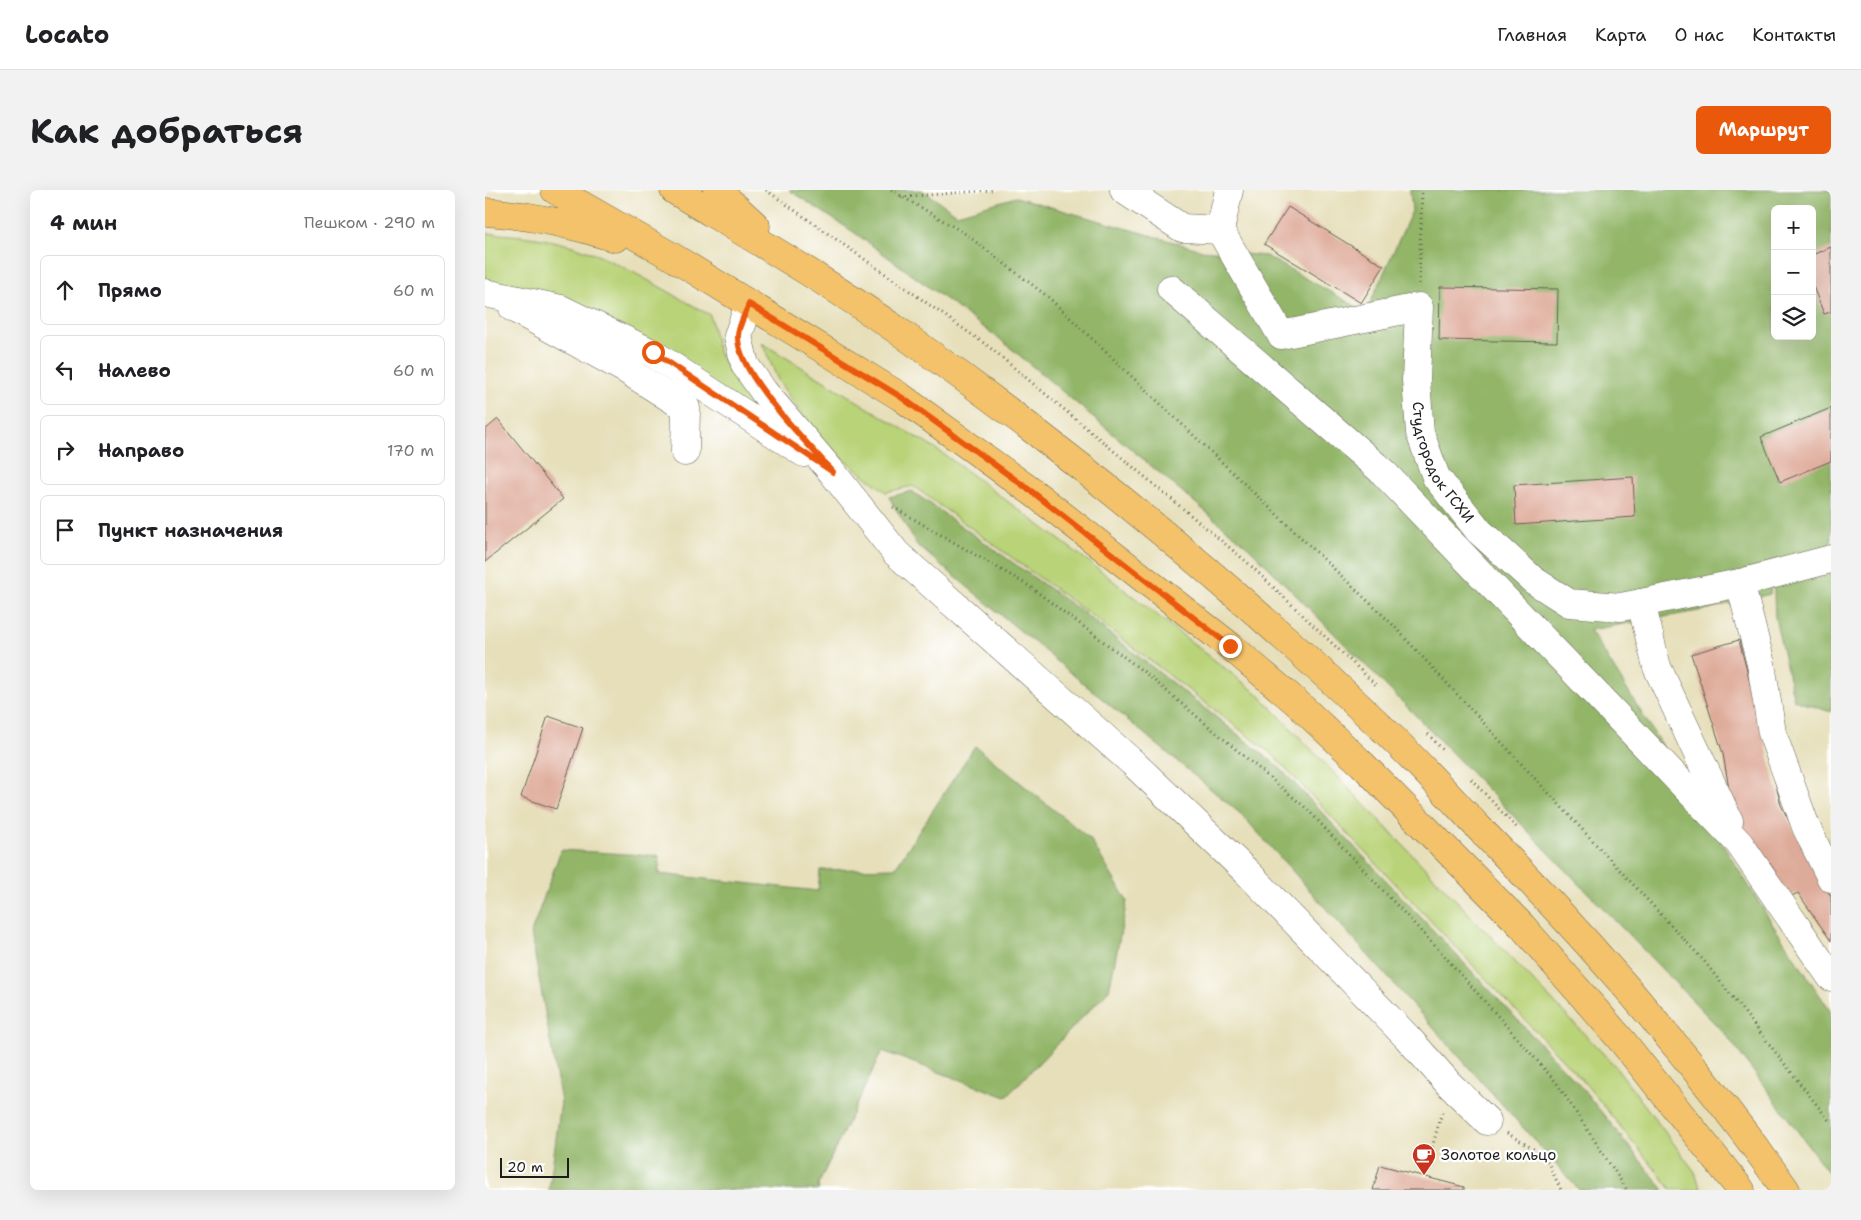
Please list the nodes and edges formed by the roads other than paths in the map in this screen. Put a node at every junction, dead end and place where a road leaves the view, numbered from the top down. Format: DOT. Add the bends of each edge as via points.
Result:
graph roads {
  1 [pos="555,190"];
  2 [pos="674,190"];
  3 [pos="717,190"];
  4 [pos="1124,190"];
  5 [pos="1229,190"];
  6 [pos="485,212"];
  7 [pos="1220,230"];
  8 [pos="671,256"];
  9 [pos="797,265"];
  10 [pos="1171,289"];
  11 [pos="485,294"];
  12 [pos="749,304"];
  13 [pos="685,452"];
  14 [pos="833,472"];
  15 [pos="1831,559"];
  16 [pos="1740,583"];
  17 [pos="1641,603"];
  18 [pos="1739,843"];
  19 [pos="1823,845"];
  20 [pos="1831,878"];
  21 [pos="1831,977"];
  22 [pos="1487,1121"];
  23 [pos="1741,1190"];
  24 [pos="1786,1190"];
  1 -- 8 [label="main road"];
  2 -- 9 [label="main road"];
  3 -- 9 [label="main road"];
  4 -- 7 [label="lane" via="1182,228"];
  5 -- 7 [label="lane"];
  6 -- 8 [label="main road" via="526,215 583,227"];
  7 -- 17 [label="lane, Студгородок ГСХИ" via="1281,334 1419,307 1416,380 1420,433 1436,477 1479,531 1533,580 1569,603 1621,606"];
  8 -- 12 [label="main road"];
  9 -- 24 [label="main road" via="903,334 1066,455 1262,618 1386,731 1555,906 1661,1028 1763,1156"];
  10 -- 18 [label="lane" via="1383,472"];
  11 -- 13 [label="lane" via="625,369 686,408"];
  11 -- 14 [label="lane" via="561,309 653,352"];
  12 -- 14 [label="lane" via="738,336 745,365"];
  12 -- 23 [label="main road" via="901,397 1019,483 1230,646 1296,702 1522,926 1623,1042"];
  14 -- 22 [label="lane" via="896,552 1133,763 1226,852"];
  15 -- 16 [label="lane, Студгородок ГСХИ"];
  16 -- 17 [label="lane, Студгородок ГСХИ"];
  16 -- 19 [label="lane" via="1761,664 1772,733 1806,827"];
  17 -- 18 [label="lane" via="1657,667"];
  18 -- 21 [label="lane"];
  19 -- 20 [label="lane"];
}
